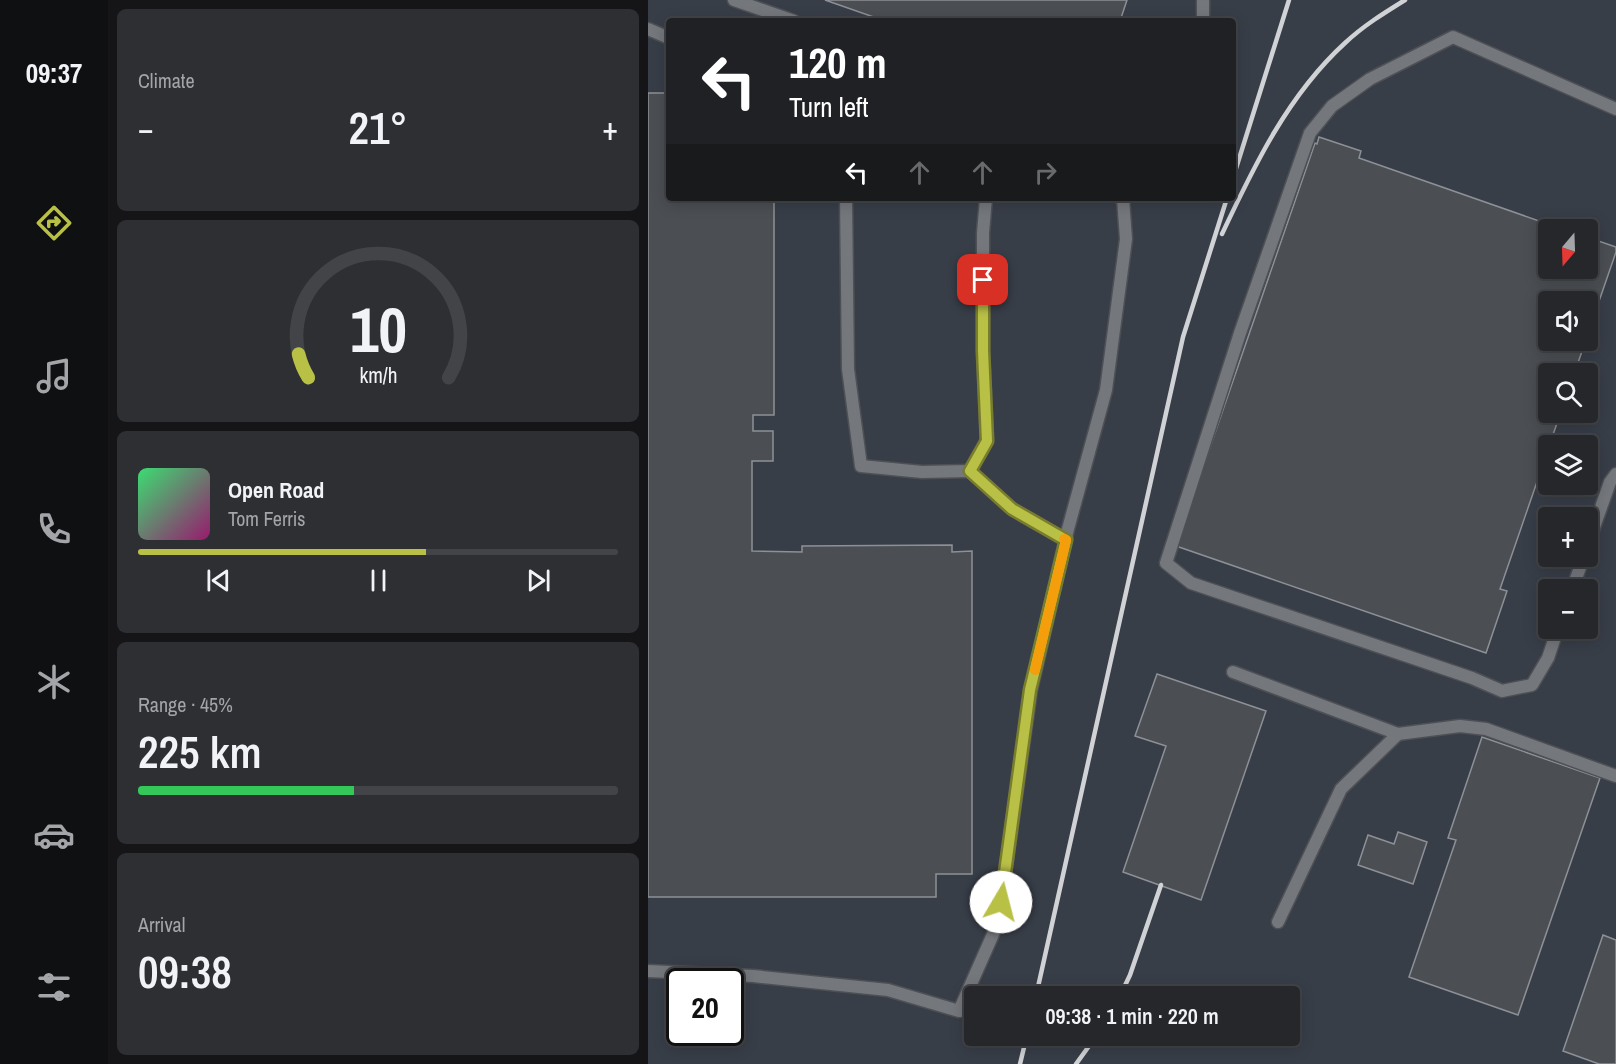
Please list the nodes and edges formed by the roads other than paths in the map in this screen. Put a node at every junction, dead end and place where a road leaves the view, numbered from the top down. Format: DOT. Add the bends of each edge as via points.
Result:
graph roads {
  1 [pos="734,0"];
  2 [pos="1203,0"];
  3 [pos="785,18"];
  4 [pos="1203,18"];
  5 [pos="648,29"];
  6 [pos="666,37"];
  7 [pos="1616,109"];
  8 [pos="846,201"];
  9 [pos="986,201"];
  10 [pos="1123,201"];
  11 [pos="970,471"];
  12 [pos="1616,474"];
  13 [pos="1598,515"];
  14 [pos="1066,540"];
  15 [pos="1554,639"];
  16 [pos="1233,672"];
  17 [pos="1398,734"];
  18 [pos="1616,776"];
  19 [pos="1278,922"];
  20 [pos="648,971"];
  1 -- 3 [label="lane"];
  2 -- 4 [label="lane"];
  5 -- 6 [label="lane"];
  7 -- 15 [label="lane" via="1453,37 1370,80 1332,106 1310,133 1166,562 1191,583 1502,691 1532,685"];
  8 -- 11 [label="lane" via="849,369 861,466 922,472"];
  9 -- 11 [label="lane" via="983,351 987,441"];
  10 -- 14 [label="lane" via="1126,239 1106,390"];
  11 -- 14 [label="lane" via="1012,509"];
  12 -- 13 [label="lane"];
  14 -- 20 [label="lane" via="1030,690 998,923 959,1011 888,990 753,976"];
  16 -- 17 [label="lane"];
  17 -- 18 [label="lane" via="1460,726 1486,729"];
  17 -- 19 [label="lane" via="1341,789"];
}
